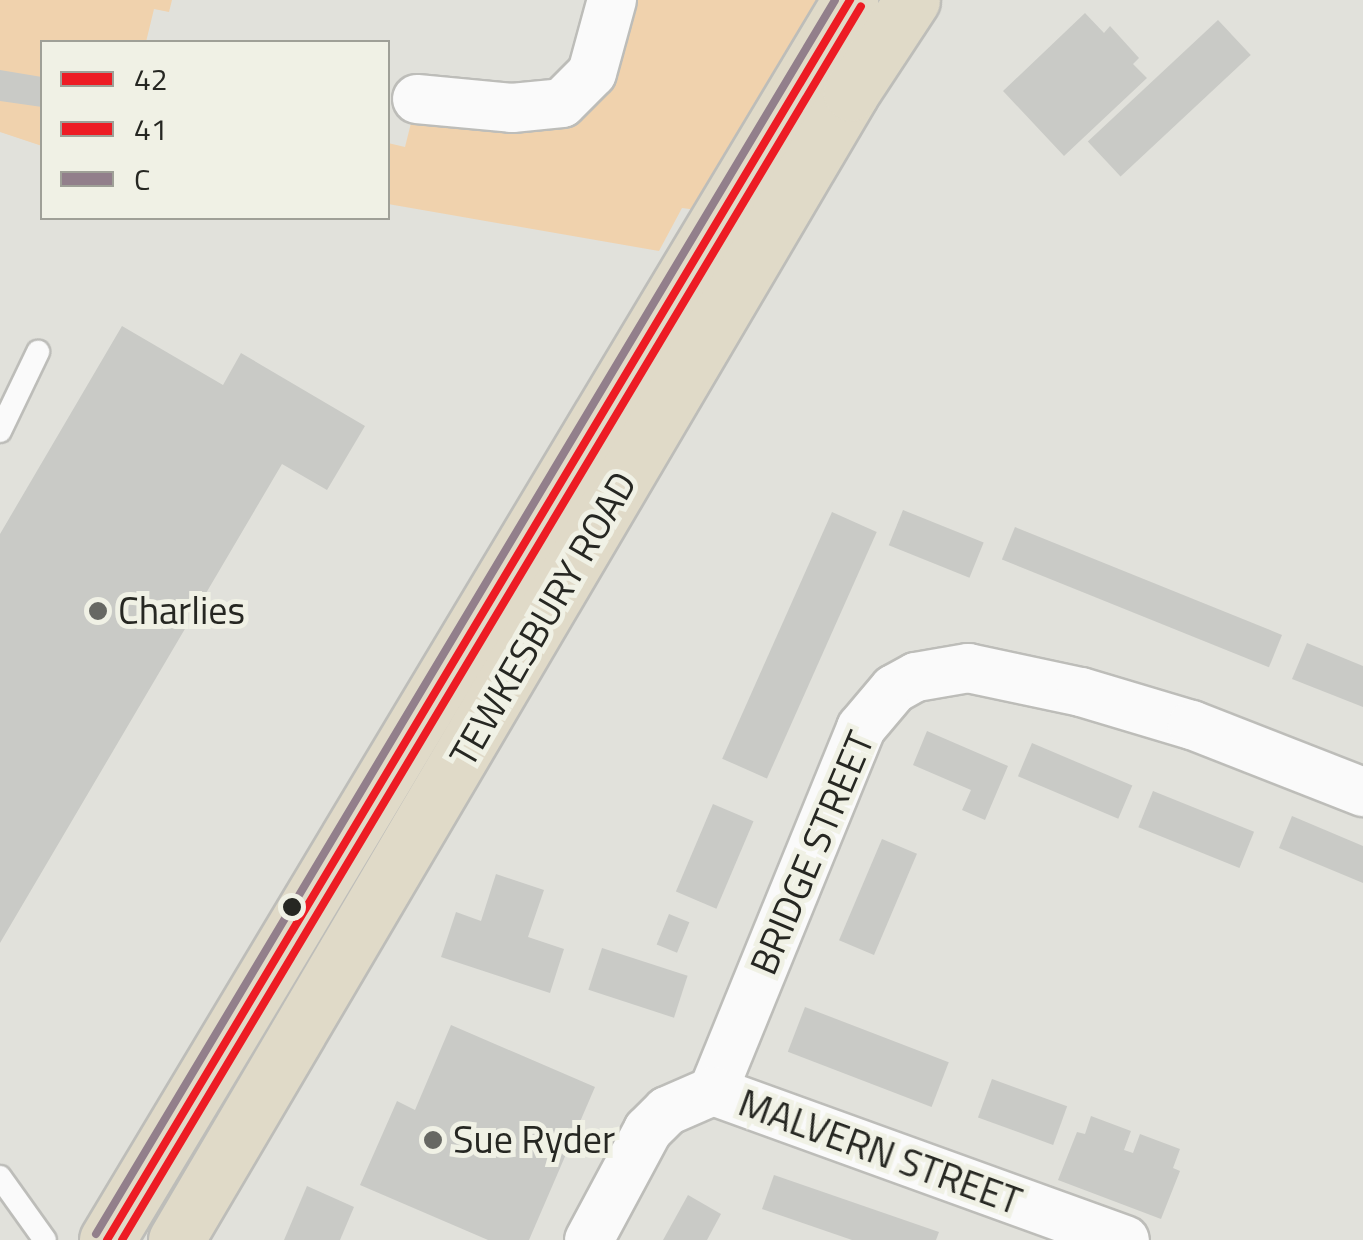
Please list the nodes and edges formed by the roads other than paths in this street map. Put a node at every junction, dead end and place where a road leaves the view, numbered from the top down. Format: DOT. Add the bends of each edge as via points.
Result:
graph roads {
  1 [pos="612,0"];
  2 [pos="850,0"];
  3 [pos="912,0"];
  4 [pos="828,82"];
  5 [pos="417,98"];
  6 [pos="38,352"];
  7 [pos="0,431"];
  8 [pos="1363,792"];
  9 [pos="713,1091"];
  10 [pos="0,1177"];
  11 [pos="45,1240"];
  12 [pos="107,1240"];
  13 [pos="176,1240"];
  14 [pos="588,1240"];
  15 [pos="1124,1240"];
  1 -- 5 [label="street" via="592,74 562,103 512,108"];
  2 -- 4 [label="highway, TEWKESBURY ROAD"];
  3 -- 4 [label="highway, TEWKESBURY ROAD"];
  4 -- 12 [label="highway, TEWKESBURY ROAD" via="424,708"];
  4 -- 13 [label="highway, TEWKESBURY ROAD" via="482,726"];
  6 -- 7 [label="lane"];
  8 -- 9 [label="street, BRIDGE STREET" via="1192,725 1062,687 968,668 916,677 884,698 860,728"];
  9 -- 14 [label="street, MALVERN STREET" via="667,1112 648,1130"];
  9 -- 15 [label="street, MALVERN STREET"];
  10 -- 11 [label="lane"];
}
